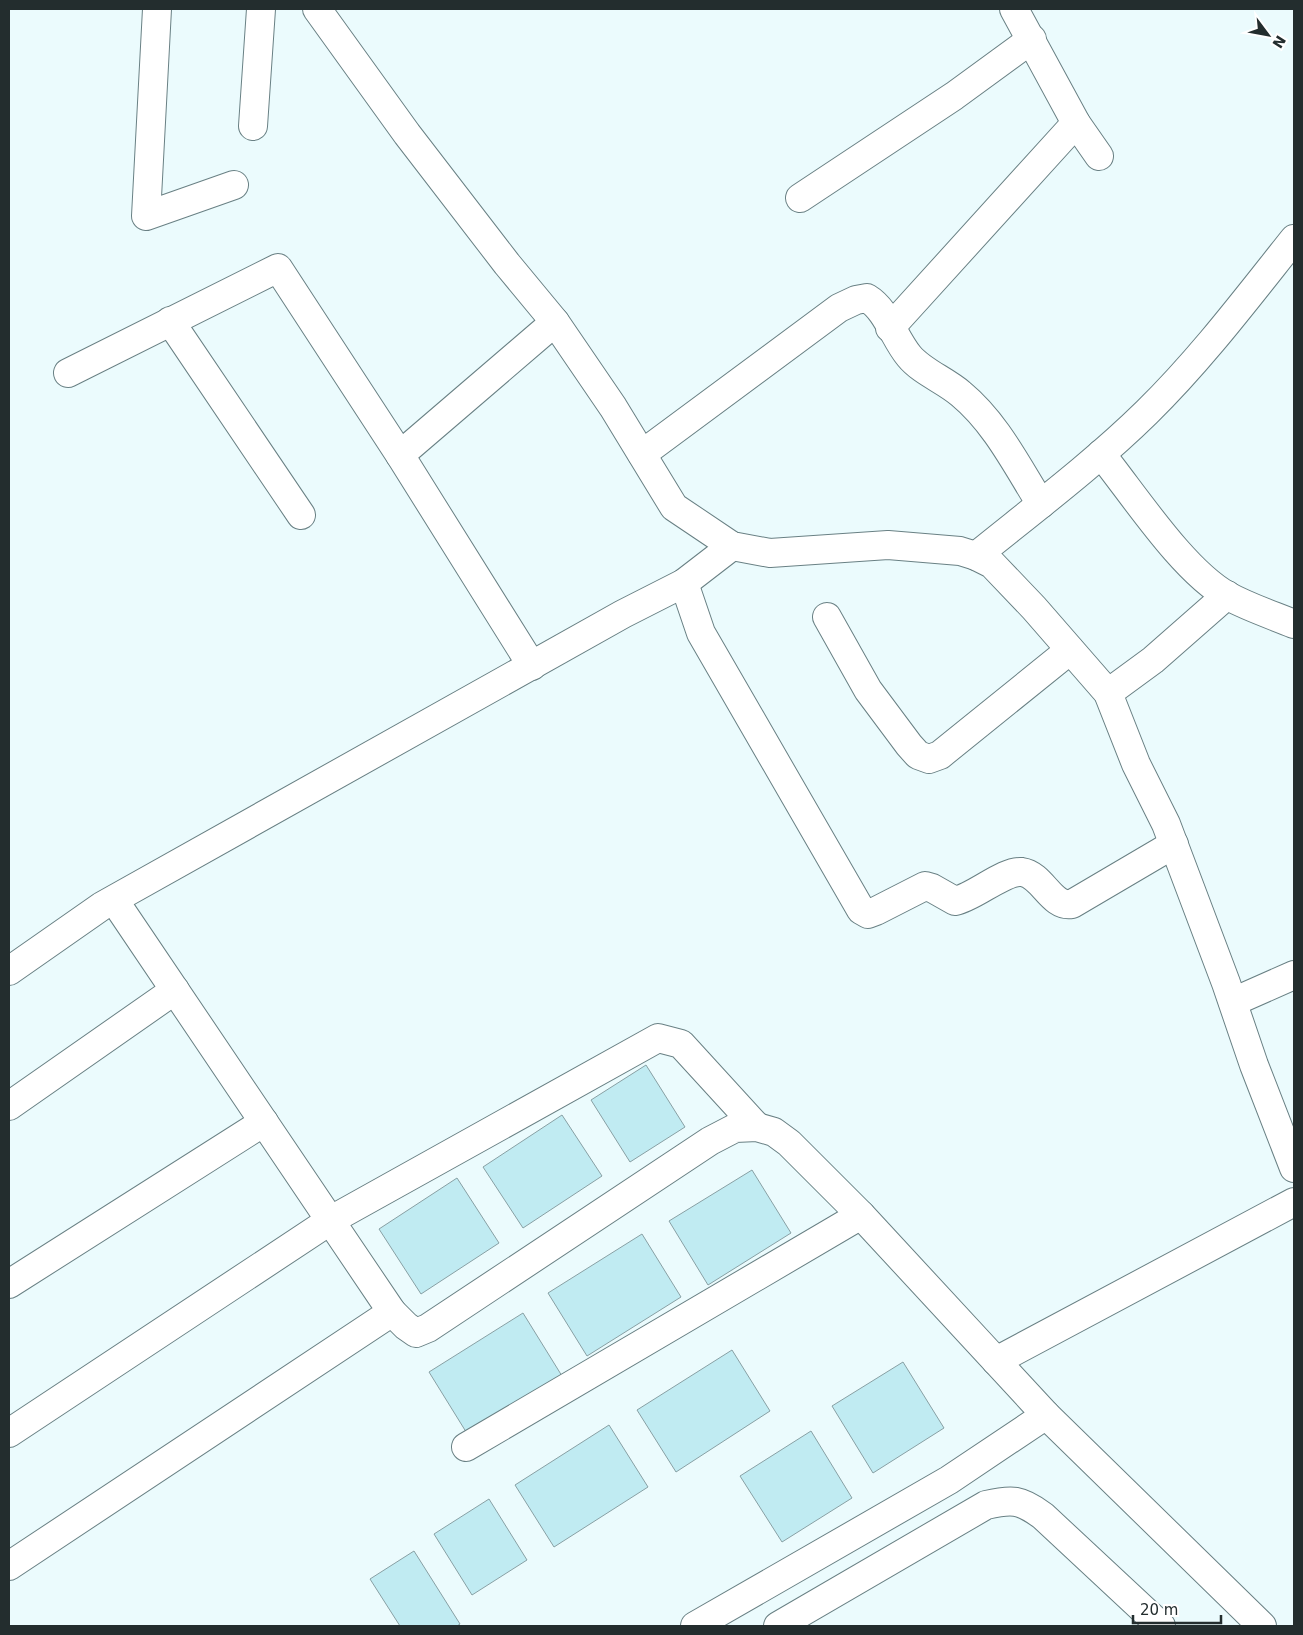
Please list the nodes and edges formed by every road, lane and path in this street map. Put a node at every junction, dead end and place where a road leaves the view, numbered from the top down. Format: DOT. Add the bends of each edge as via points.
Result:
graph roads {
  1 [pos="157,9"];
  2 [pos="261,9"];
  3 [pos="317,9"];
  4 [pos="1014,9"];
  5 [pos="1032,39"];
  6 [pos="1076,123"];
  7 [pos="253,126"];
  8 [pos="1099,156"];
  9 [pos="234,185"];
  10 [pos="800,198"];
  11 [pos="1294,239"];
  12 [pos="170,321"];
  13 [pos="555,322"];
  14 [pos="890,328"];
  15 [pos="68,373"];
  16 [pos="642,454"];
  17 [pos="1101,454"];
  18 [pos="400,455"];
  19 [pos="1041,504"];
  20 [pos="301,515"];
  21 [pos="732,546"];
  22 [pos="976,556"];
  23 [pos="684,583"];
  24 [pos="1227,595"];
  25 [pos="827,617"];
  26 [pos="1294,624"];
  27 [pos="1070,650"];
  28 [pos="532,666"];
  29 [pos="1108,693"];
  30 [pos="1174,844"];
  31 [pos="114,900"];
  32 [pos="9,970"];
  33 [pos="1294,975"];
  34 [pos="175,990"];
  35 [pos="1233,1002"];
  36 [pos="9,1106"];
  37 [pos="1286,1120"];
  38 [pos="264,1122"];
  39 [pos="757,1127"];
  40 [pos="1294,1168"];
  41 [pos="1294,1202"];
  42 [pos="861,1215"];
  43 [pos="330,1220"];
  44 [pos="9,1284"];
  45 [pos="392,1312"];
  46 [pos="996,1361"];
  47 [pos="1046,1415"];
  48 [pos="9,1433"];
  49 [pos="466,1446"];
  50 [pos="9,1566"];
  51 [pos="696,1626"];
  52 [pos="778,1626"];
  53 [pos="1160,1626"];
  54 [pos="1262,1626"];
  1 -- 9 [label="street" via="146,216"];
  2 -- 7 [label="street"];
  3 -- 13 [label="street" via="407,134"];
  4 -- 5 [label="street"];
  5 -- 6 [label="street"];
  5 -- 10 [label="street" via="954,96"];
  6 -- 8 [label="street"];
  6 -- 14 [label="street"];
  11 -- 17 [label="street" via="1211,341 1148,411"];
  12 -- 15 [label="street"];
  12 -- 18 [label="street" via="278,268"];
  12 -- 20 [label="street"];
  13 -- 16 [label="street"];
  13 -- 18 [label="street"];
  14 -- 16 [label="street" via="877,304 867,298 839,308"];
  14 -- 19 [label="street" via="909,357 961,393 979,411"];
  16 -- 21 [label="street" via="674,507"];
  17 -- 19 [label="street"];
  17 -- 24 [label="street" via="1186,561"];
  18 -- 28 [label="street"];
  19 -- 22 [label="street"];
  21 -- 22 [label="street" via="770,553 888,545 960,551"];
  21 -- 23 [label="street"];
  22 -- 27 [label="street" via="992,564"];
  23 -- 28 [label="street"];
  23 -- 30 [label="street" via="701,633 861,910 868,914 925,886 955,901 1009,874 1021,872 1039,881 1059,902 1072,904"];
  24 -- 26 [label="street"];
  24 -- 29 [label="street" via="1153,660"];
  25 -- 27 [label="street" via="868,690 918,755 929,759 940,755"];
  27 -- 29 [label="street"];
  28 -- 31 [label="street"];
  29 -- 30 [label="street" via="1136,764"];
  30 -- 35 [label="street"];
  31 -- 32 [label="street"];
  31 -- 34 [label="street"];
  33 -- 35 [label="street"];
  34 -- 36 [label="street"];
  34 -- 38 [label="street"];
  35 -- 37 [label="street" via="1254,1064"];
  37 -- 40 [label="street"];
  38 -- 43 [label="street"];
  38 -- 44 [label="street"];
  39 -- 42 [label="street" via="774,1132 789,1143"];
  39 -- 43 [label="street" via="681,1044 658,1038"];
  39 -- 45 [label="street" via="735,1128 710,1140 428,1328 416,1333"];
  41 -- 46 [label="street"];
  42 -- 46 [label="street"];
  42 -- 49 [label="street"];
  43 -- 45 [label="street"];
  43 -- 48 [label="street"];
  45 -- 50 [label="street"];
  46 -- 47 [label="street"];
  47 -- 51 [label="street" via="949,1480"];
  47 -- 54 [label="street"];
  52 -- 53 [label="street" via="986,1505 1009,1500 1026,1504 1043,1516"];
}
